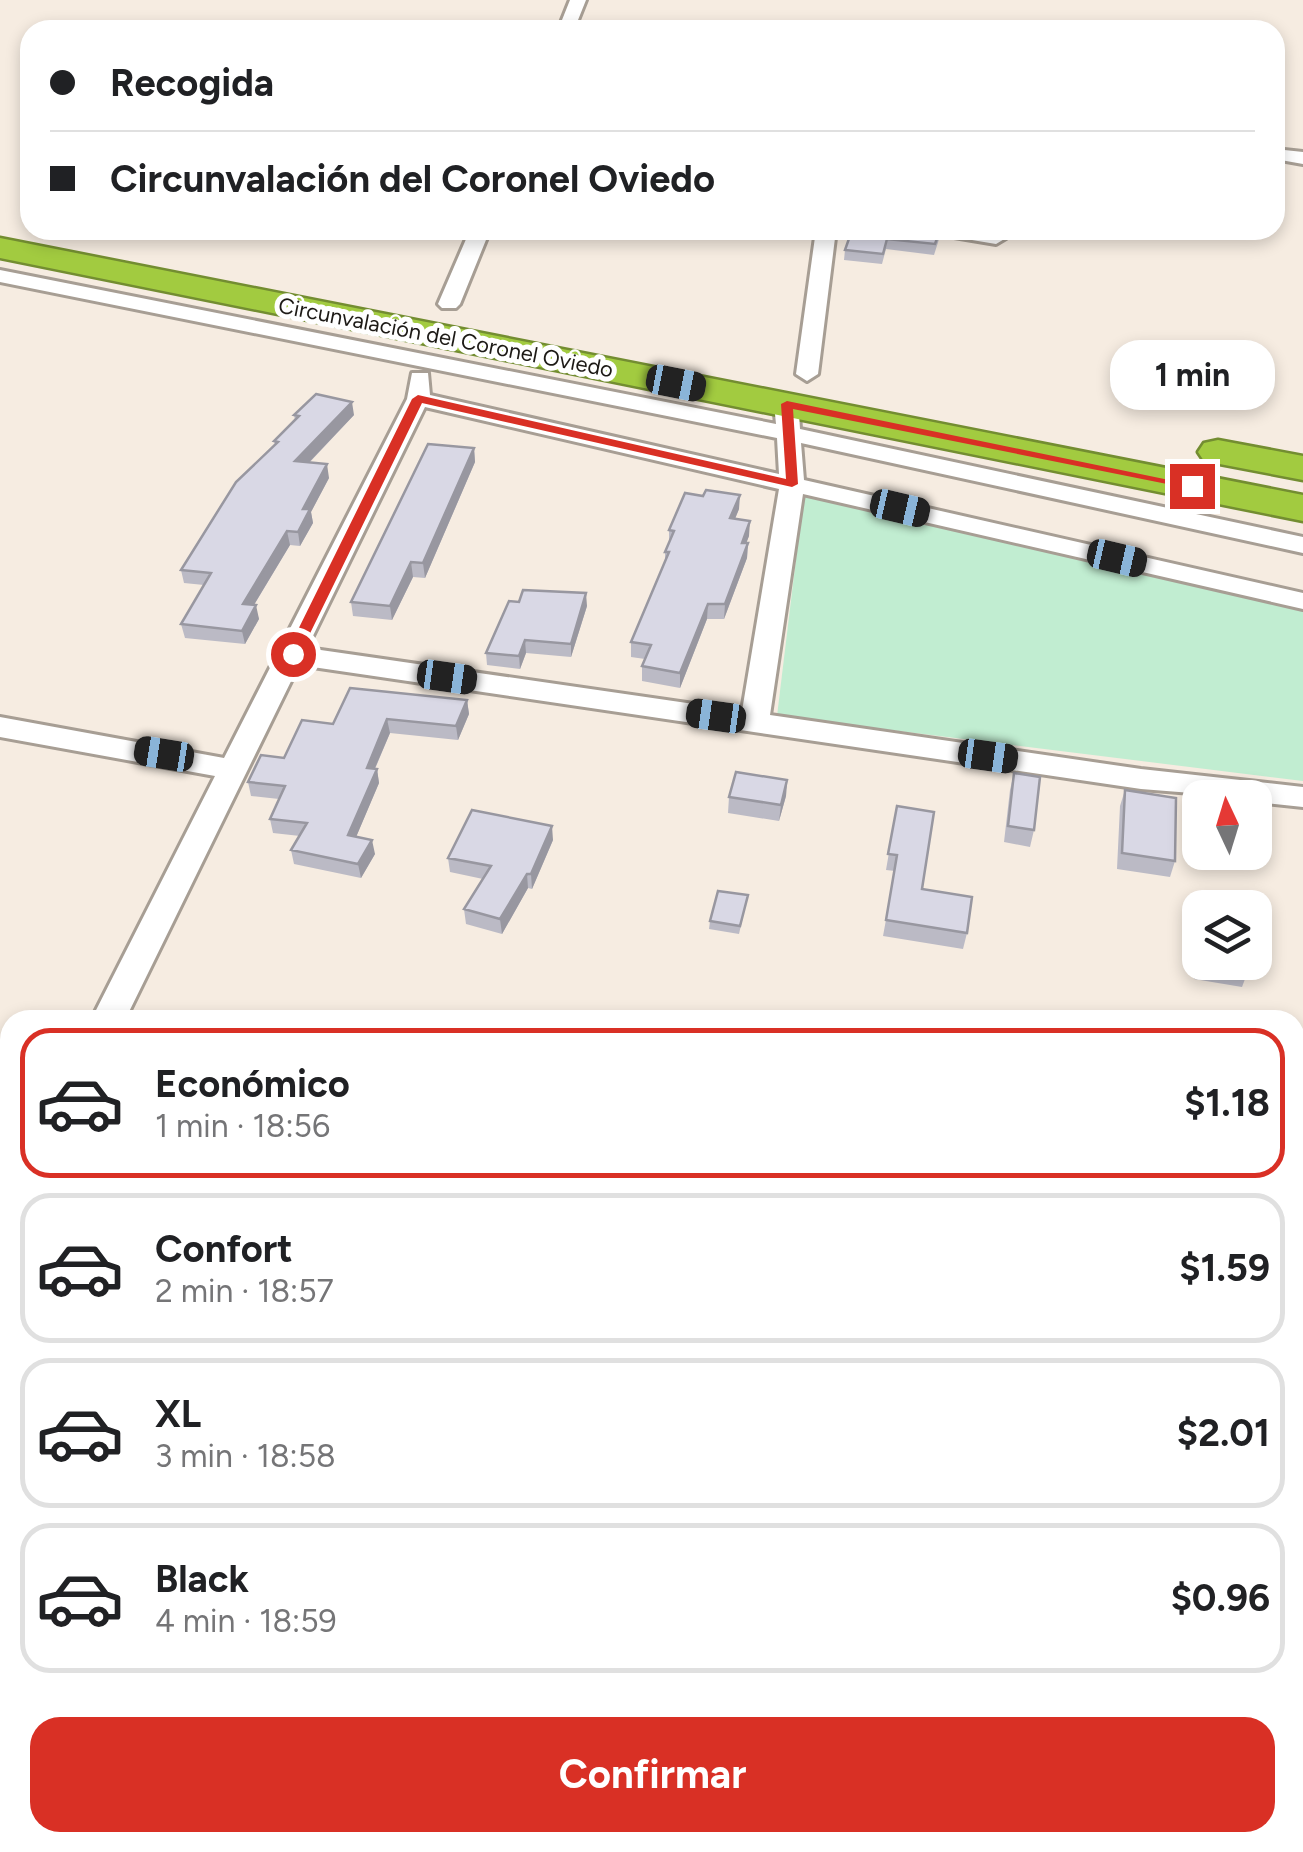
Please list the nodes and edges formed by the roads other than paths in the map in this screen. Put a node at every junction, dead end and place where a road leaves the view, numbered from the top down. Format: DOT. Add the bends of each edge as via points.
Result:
graph roads {
  1 [pos="120,240"];
  2 [pos="476,240"];
  3 [pos="824,240"];
  4 [pos="0,248"];
  5 [pos="0,276"];
  6 [pos="449,304"];
  7 [pos="413,345"];
  8 [pos="864,385"];
  9 [pos="418,399"];
  10 [pos="794,404"];
  11 [pos="1188,447"];
  12 [pos="1303,468"];
  13 [pos="792,484"];
  14 [pos="1303,508"];
  15 [pos="1303,545"];
  16 [pos="1303,601"];
  17 [pos="293,654"];
  18 [pos="755,722"];
  19 [pos="0,727"];
  20 [pos="235,770"];
  21 [pos="1303,797"];
  22 [pos="113,1010"];
  1 -- 6 [label="highway, Circunvalación del Coronel Oviedo"];
  2 -- 6 [label="street"];
  3 -- 10 [label="street"];
  4 -- 7 [label="highway, Circunvalación del Coronel Oviedo"];
  5 -- 7 [label="street"];
  6 -- 10 [label="highway, Circunvalación del Coronel Oviedo"];
  7 -- 9 [label="street"];
  7 -- 10 [label="highway, Circunvalación del Coronel Oviedo"];
  8 -- 10 [label="highway, Circunvalación del Coronel Oviedo"];
  9 -- 13 [label="street"];
  9 -- 17 [label="street"];
  10 -- 13 [label="street"];
  10 -- 14 [label="highway, Circunvalación del Coronel Oviedo"];
  10 -- 15 [label="street"];
  11 -- 12 [label="highway"];
  13 -- 16 [label="street"];
  13 -- 18 [label="street"];
  17 -- 18 [label="street"];
  17 -- 20 [label="street"];
  18 -- 21 [label="street"];
  19 -- 20 [label="street"];
  20 -- 22 [label="street"];
}
